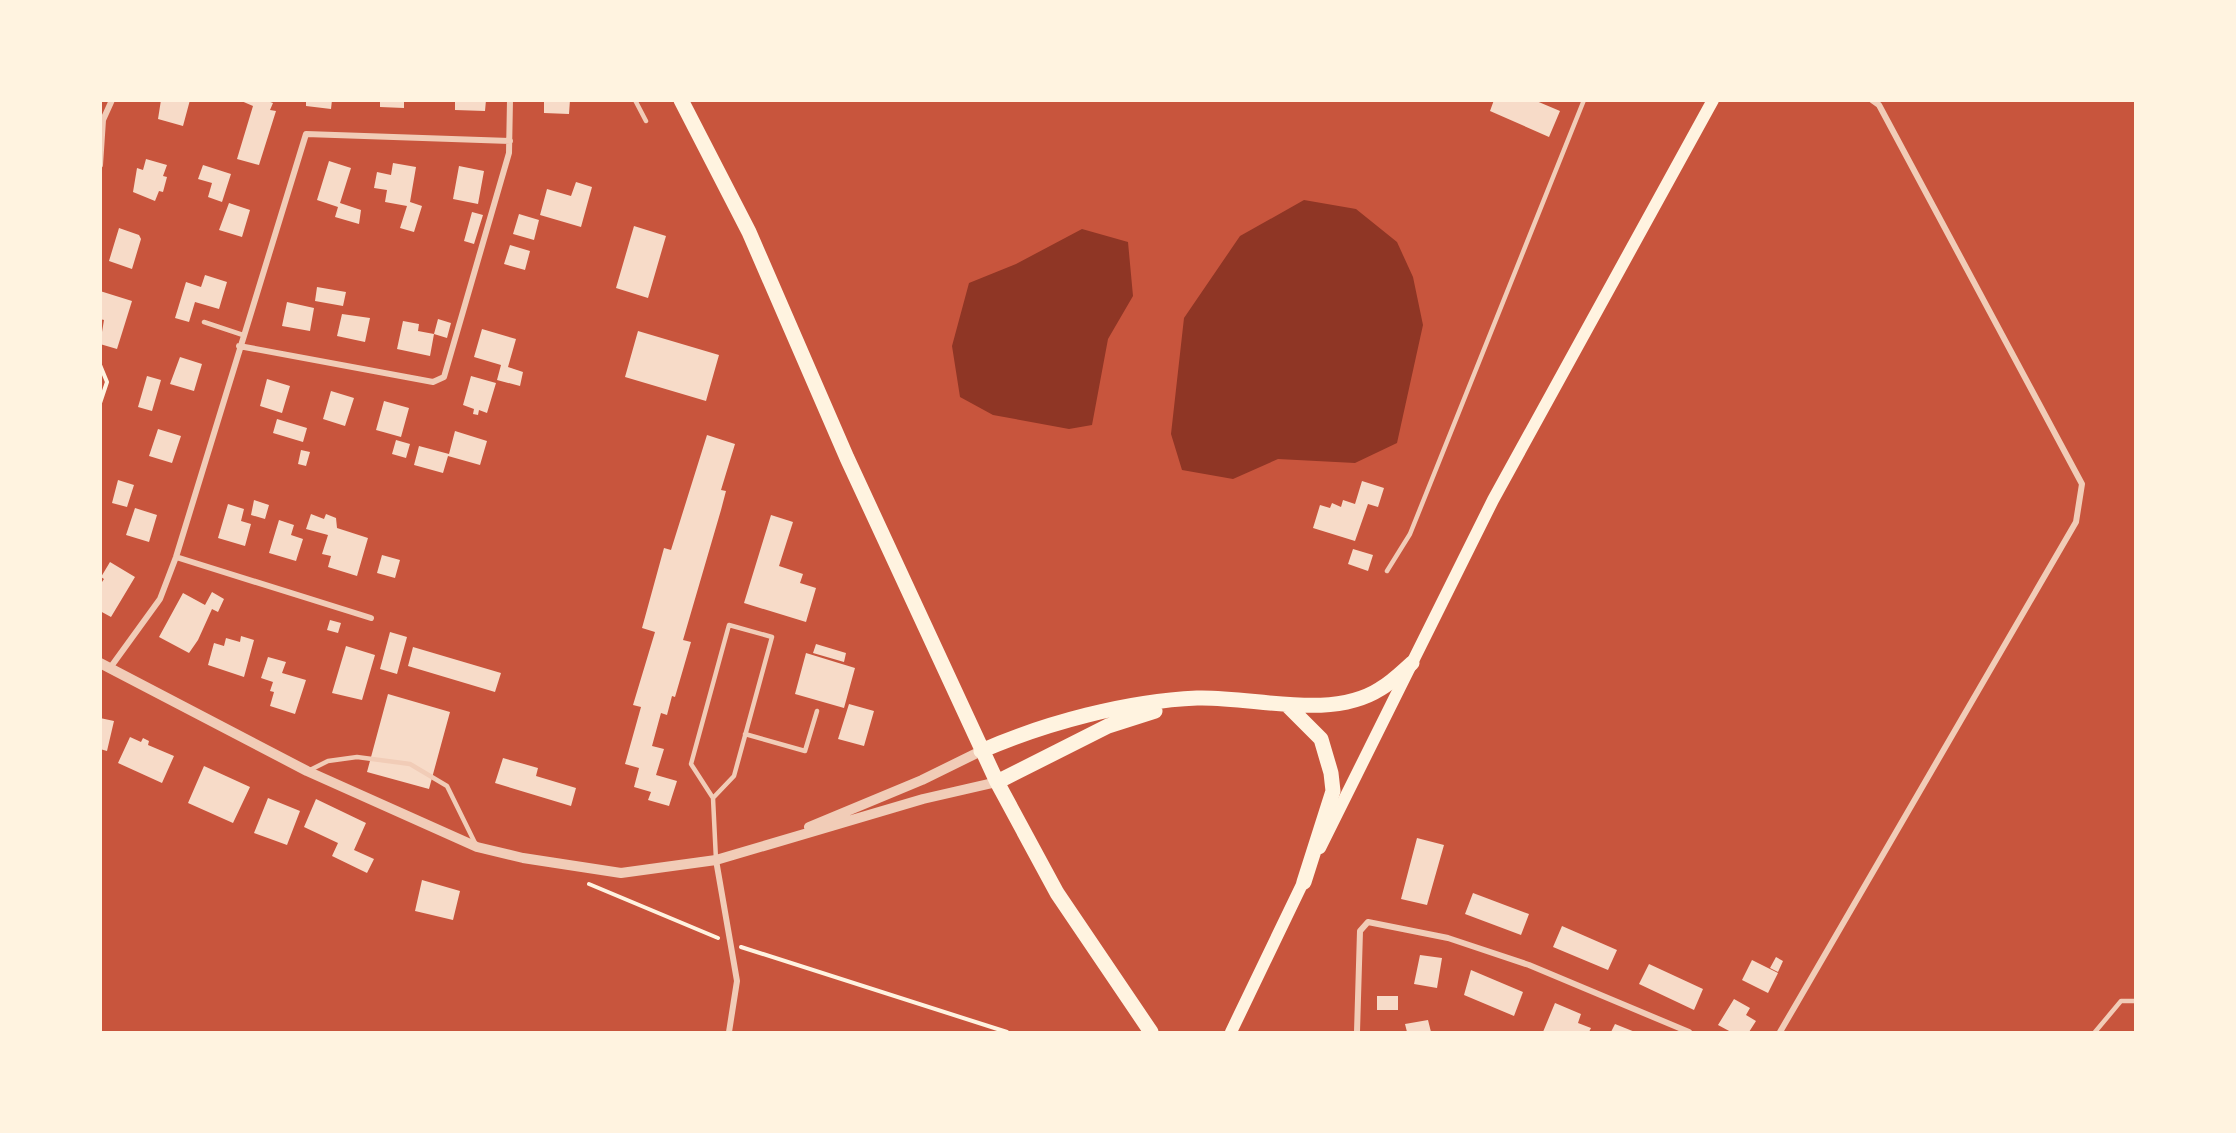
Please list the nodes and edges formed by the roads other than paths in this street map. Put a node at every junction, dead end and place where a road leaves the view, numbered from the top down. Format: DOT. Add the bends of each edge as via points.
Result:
graph roads {
  1 [pos="112,100"];
  2 [pos="510,100"];
  3 [pos="635,100"];
  4 [pos="681,100"];
  5 [pos="1584,100"];
  6 [pos="1713,100"];
  7 [pos="1872,100"];
  8 [pos="102,119"];
  9 [pos="646,121"];
  10 [pos="510,141"];
  11 [pos="100,165"];
  12 [pos="204,322"];
  13 [pos="243,335"];
  14 [pos="239,346"];
  15 [pos="176,557"];
  16 [pos="1387,571"];
  17 [pos="371,618"];
  18 [pos="1412,663"];
  19 [pos="105,665"];
  20 [pos="1196,698"];
  21 [pos="1287,705"];
  22 [pos="817,711"];
  23 [pos="745,734"];
  24 [pos="981,751"];
  25 [pos="308,771"];
  26 [pos="997,782"];
  27 [pos="713,798"];
  28 [pos="477,847"];
  29 [pos="758,848"];
  30 [pos="716,860"];
  31 [pos="1304,882"];
  32 [pos="2136,1001"];
  33 [pos="729,1032"];
  34 [pos="1151,1032"];
  35 [pos="1231,1032"];
  36 [pos="1357,1032"];
  37 [pos="1689,1032"];
  38 [pos="1780,1032"];
  39 [pos="2095,1032"];
  1 -- 8 [label="street"];
  2 -- 10 [label="street"];
  3 -- 9 [label="lane"];
  4 -- 24 [label="main road" via="749,232"];
  5 -- 16 [label="lane" via="1410,534"];
  6 -- 18 [label="main road" via="1550,393"];
  7 -- 38 [label="street" via="1879,105 2082,484 2076,522"];
  8 -- 11 [label="street"];
  10 -- 13 [label="street" via="306,134"];
  10 -- 14 [label="street" via="444,377 433,382"];
  12 -- 13 [label="lane"];
  13 -- 14 [label="street"];
  14 -- 15 [label="street"];
  15 -- 17 [label="street"];
  15 -- 19 [label="street" via="160,599"];
  18 -- 21 [label="main road" via="1380,689 1360,698"];
  18 -- 31 [label="main road"];
  19 -- 25 [label="street"];
  20 -- 21 [label="main road"];
  20 -- 24 [label="main road" via="1106,711 1023,732"];
  20 -- 26 [label="main road" via="1108,726"];
  21 -- 31 [label="main road" via="1321,739 1333,791"];
  22 -- 23 [label="lane" via="805,751"];
  23 -- 27 [label="lane" via="734,776"];
  23 -- 27 [label="lane" via="772,637 729,625 691,764"];
  24 -- 26 [label="main road"];
  24 -- 29 [label="street" via="922,780"];
  25 -- 28 [label="street"];
  25 -- 28 [label="lane" via="328,761 357,757 410,764 447,786"];
  26 -- 29 [label="street" via="923,799"];
  26 -- 34 [label="main road" via="1057,892"];
  27 -- 30 [label="lane"];
  28 -- 30 [label="street" via="621,873"];
  29 -- 30 [label="street"];
  30 -- 33 [label="street" via="737,981"];
  31 -- 35 [label="main road"];
  32 -- 39 [label="lane" via="2121,1001"];
  36 -- 37 [label="street" via="1360,931 1368,922 1448,938 1529,965"];
}
